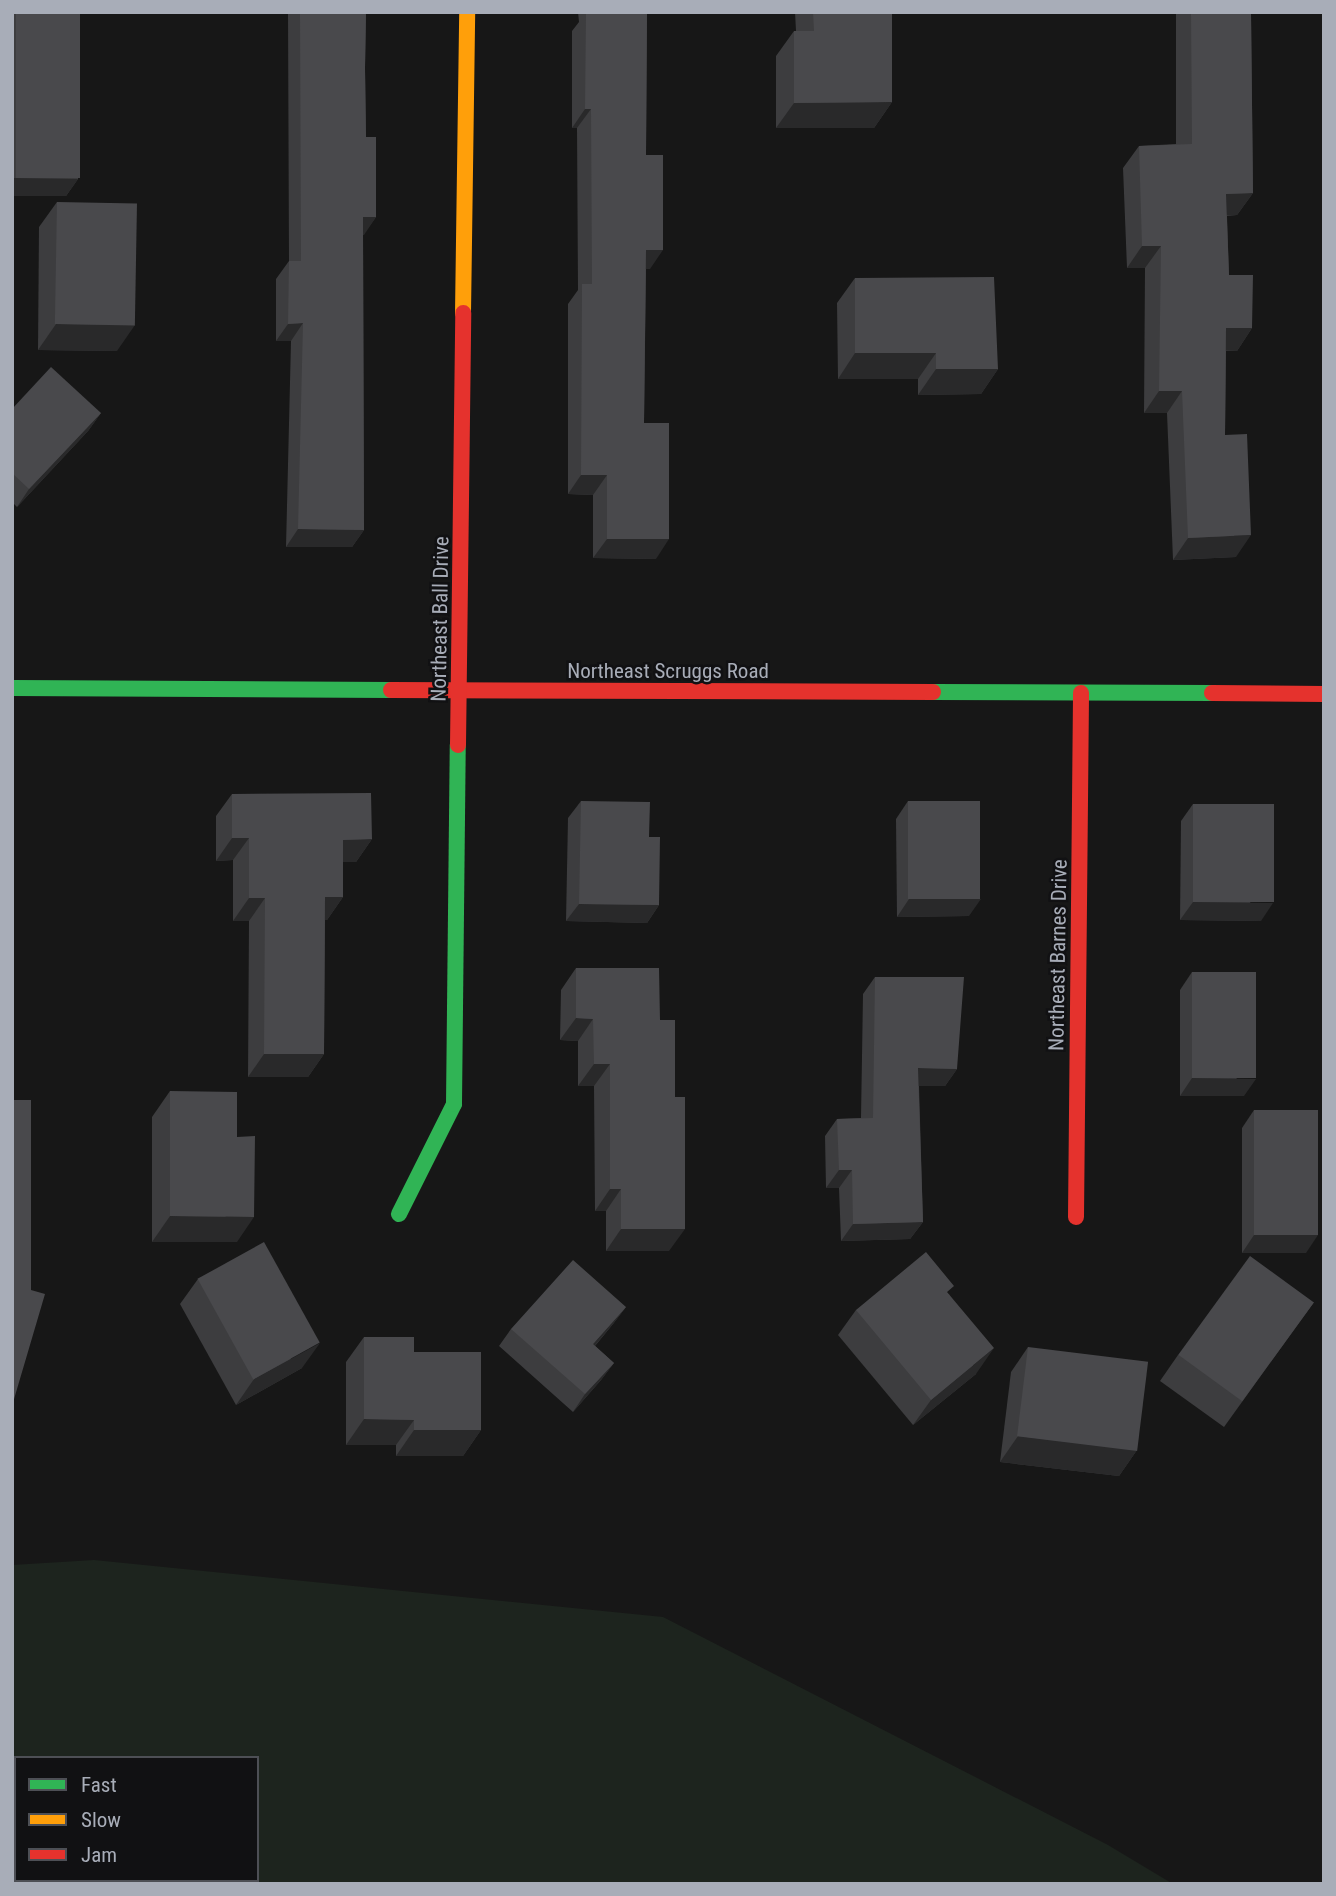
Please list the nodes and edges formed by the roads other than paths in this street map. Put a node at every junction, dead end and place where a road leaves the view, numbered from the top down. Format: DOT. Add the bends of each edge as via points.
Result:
graph roads {
  1 [pos="467,12"];
  2 [pos="12,688"];
  3 [pos="460,692"];
  4 [pos="1082,693"];
  5 [pos="1324,694"];
  6 [pos="399,1214"];
  7 [pos="1076,1217"];
  1 -- 3 [label="street, Northeast Ball Drive"];
  2 -- 3 [label="street, Northeast Scruggs Road"];
  3 -- 4 [label="street, Northeast Scruggs Road"];
  3 -- 6 [label="street, Northeast Ball Drive" via="454,1104"];
  4 -- 5 [label="street, Northeast Scruggs Road"];
  4 -- 7 [label="street, Northeast Barnes Drive"];
}
